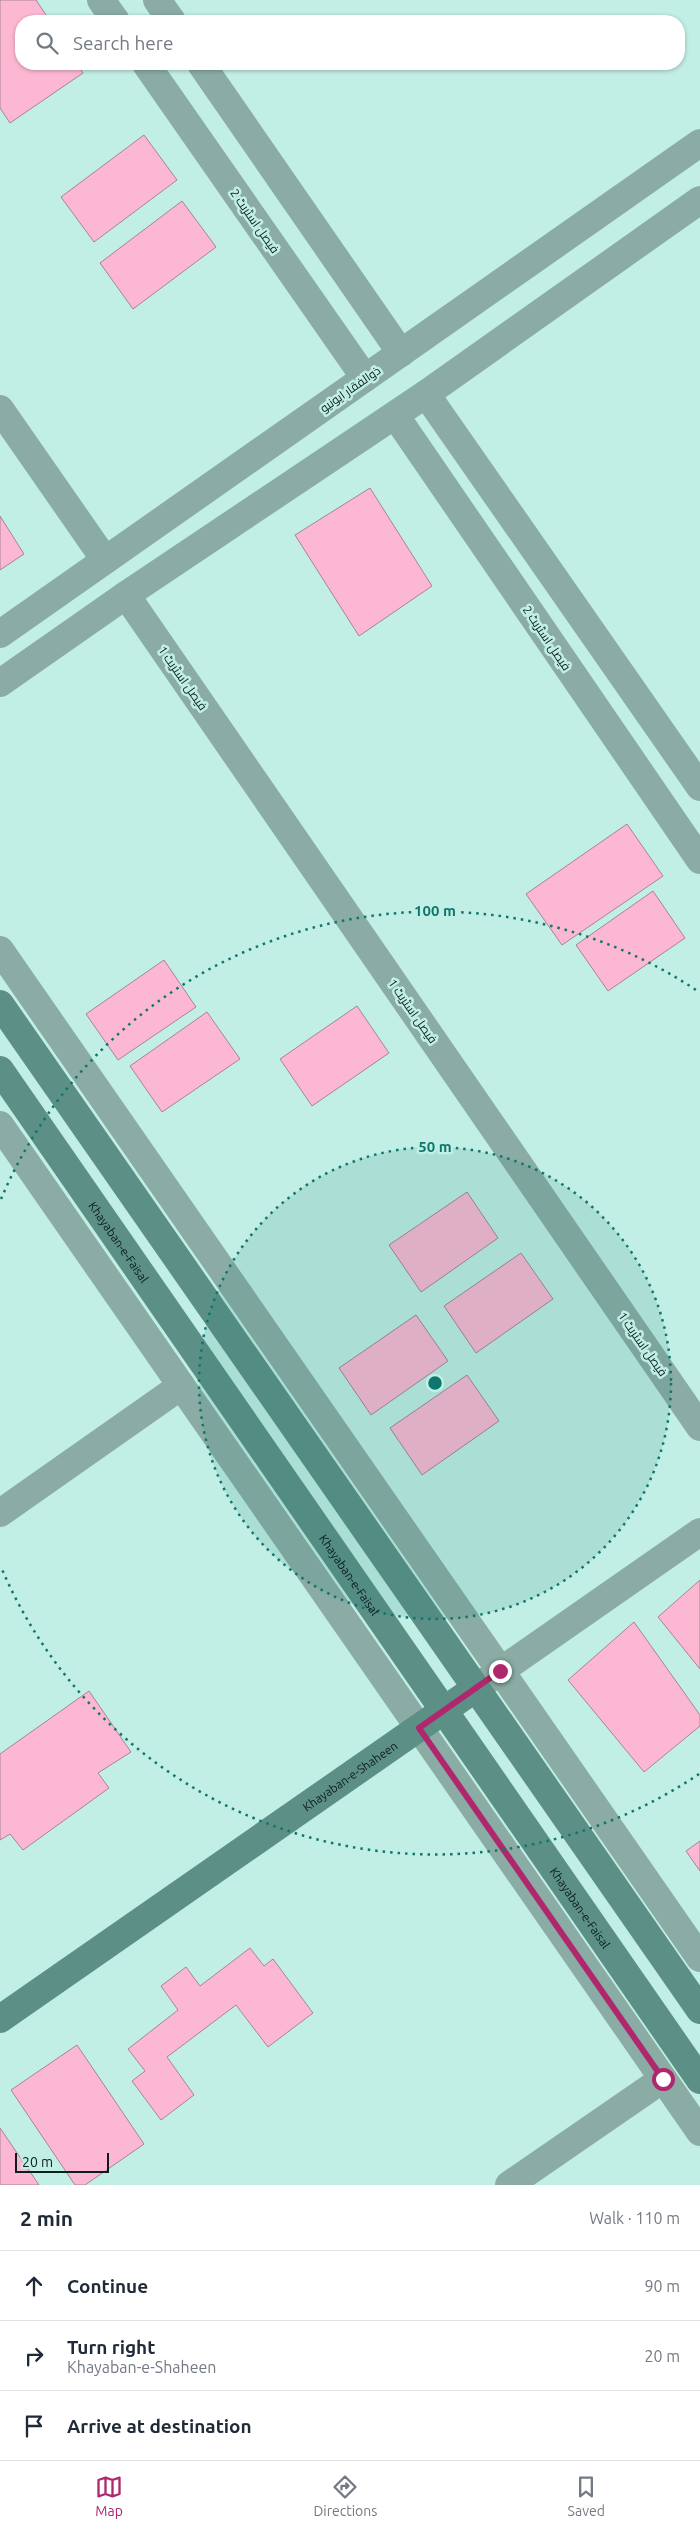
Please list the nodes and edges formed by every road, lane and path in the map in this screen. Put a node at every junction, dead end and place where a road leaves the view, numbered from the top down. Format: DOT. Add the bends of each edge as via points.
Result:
graph roads {
  1 [pos="101,0"];
  2 [pos="157,0"];
  3 [pos="112,15"];
  4 [pos="168,15"];
  5 [pos="150,70"];
  6 [pos="205,70"];
  7 [pos="700,144"];
  8 [pos="700,200"];
  9 [pos="401,353"];
  10 [pos="365,378"];
  11 [pos="426,394"];
  12 [pos="0,409"];
  13 [pos="395,415"];
  14 [pos="105,560"];
  15 [pos="126,595"];
  16 [pos="0,634"];
  17 [pos="0,683"];
  18 [pos="700,787"];
  19 [pos="700,860"];
  20 [pos="0,950"];
  21 [pos="0,1004"];
  22 [pos="0,1070"];
  23 [pos="0,1125"];
  24 [pos="182,1386"];
  25 [pos="700,1426"];
  26 [pos="0,1513"];
  27 [pos="700,1532"];
  28 [pos="500,1671"];
  29 [pos="476,1688"];
  30 [pos="444,1711"];
  31 [pos="419,1728"];
  32 [pos="700,1958"];
  33 [pos="700,2010"];
  34 [pos="0,2019"];
  35 [pos="663,2079"];
  36 [pos="700,2080"];
  37 [pos="700,2132"];
  38 [pos="509,2185"];
  1 -- 3 [label="street"];
  2 -- 4 [label="street"];
  5 -- 10 [label="street, فیصل اسٹریٹ 2"];
  6 -- 9 [label="street"];
  7 -- 9 [label="street, ذوالفقار ایونیو"];
  8 -- 11 [label="street"];
  9 -- 10 [label="street, ذوالفقار ایونیو"];
  10 -- 14 [label="street, ذوالفقار ایونیو"];
  11 -- 13 [label="street"];
  11 -- 18 [label="street"];
  12 -- 14 [label="street"];
  13 -- 15 [label="street"];
  13 -- 19 [label="street, فیصل اسٹریٹ 2"];
  14 -- 16 [label="street, ذوالفقار ایونیو"];
  15 -- 17 [label="street"];
  15 -- 25 [label="street, فیصل اسٹریٹ 1"];
  20 -- 28 [label="street"];
  21 -- 29 [label="main road"];
  22 -- 30 [label="main road, Khayaban-e-Faisal"];
  23 -- 24 [label="street"];
  24 -- 26 [label="street"];
  24 -- 31 [label="street"];
  27 -- 28 [label="street, Khayaban-e-Shaheen"];
  28 -- 29 [label="street, Khayaban-e-Shaheen"];
  28 -- 32 [label="street"];
  29 -- 30 [label="main road, Khayaban-e-Shaheen"];
  29 -- 33 [label="main road"];
  30 -- 31 [label="main road, Khayaban-e-Shaheen"];
  30 -- 36 [label="main road, Khayaban-e-Faisal"];
  31 -- 34 [label="main road, Khayaban-e-Shaheen"];
  31 -- 35 [label="street"];
  35 -- 37 [label="street"];
  35 -- 38 [label="street"];
}
